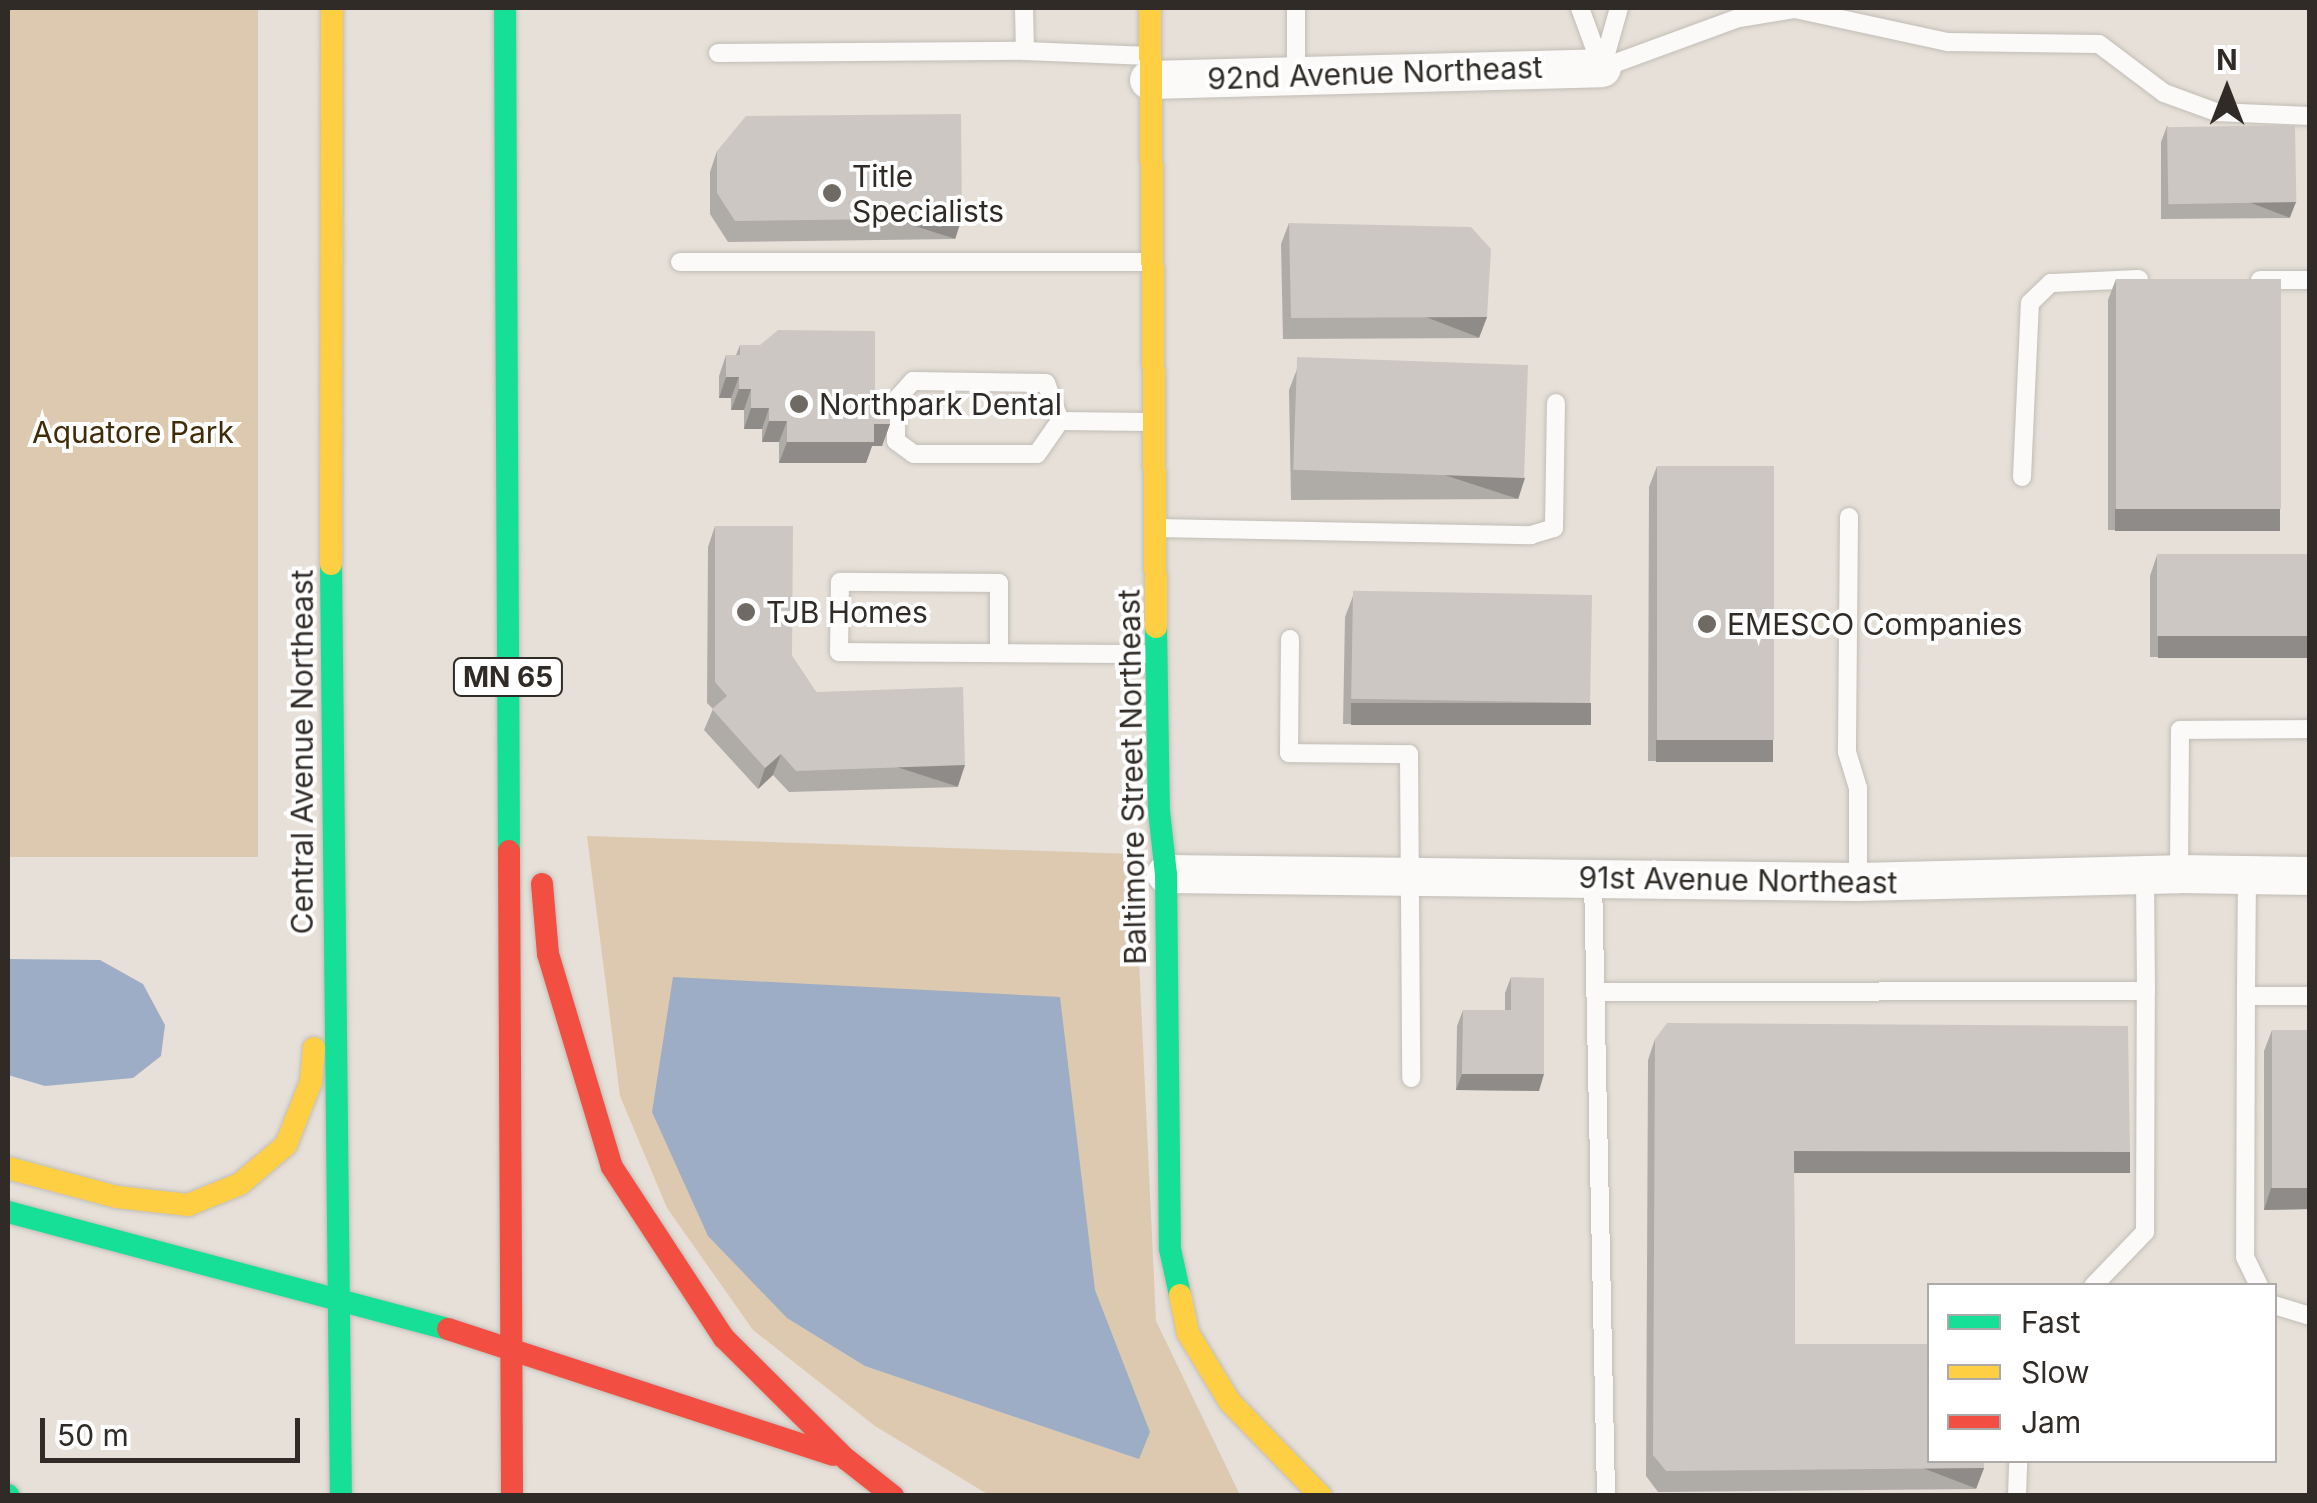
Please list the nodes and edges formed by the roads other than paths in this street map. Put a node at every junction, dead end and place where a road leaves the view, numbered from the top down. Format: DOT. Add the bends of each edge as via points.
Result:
graph roads {
  1 [pos="332,8"];
  2 [pos="505,8"];
  3 [pos="1024,8"];
  4 [pos="1150,8"];
  5 [pos="1296,8"];
  6 [pos="1580,8"];
  7 [pos="1618,8"];
  8 [pos="1740,13"];
  9 [pos="1025,51"];
  10 [pos="718,53"];
  11 [pos="1149,68"];
  12 [pos="1602,68"];
  13 [pos="1296,77"];
  14 [pos="2310,116"];
  15 [pos="680,262"];
  16 [pos="1153,262"];
  17 [pos="2152,279"];
  18 [pos="2231,280"];
  19 [pos="2310,280"];
  20 [pos="1556,403"];
  21 [pos="505,412"];
  22 [pos="1060,421"];
  23 [pos="1156,422"];
  24 [pos="2022,477"];
  25 [pos="1850,517"];
  26 [pos="1157,528"];
  27 [pos="1290,638"];
  28 [pos="998,652"];
  29 [pos="1156,654"];
  30 [pos="2310,729"];
  31 [pos="532,760"];
  32 [pos="540,857"];
  33 [pos="1166,874"];
  34 [pos="2162,875"];
  35 [pos="2247,875"];
  36 [pos="2310,876"];
  37 [pos="1410,877"];
  38 [pos="1592,878"];
  39 [pos="333,881"];
  40 [pos="1858,882"];
  41 [pos="2146,990"];
  42 [pos="1597,992"];
  43 [pos="2246,996"];
  44 [pos="2310,996"];
  45 [pos="1411,1078"];
  46 [pos="8,1168"];
  47 [pos="8,1212"];
  48 [pos="2096,1283"];
  49 [pos="2258,1283"];
  50 [pos="336,1296"];
  51 [pos="2277,1305"];
  52 [pos="2310,1316"];
  53 [pos="512,1347"];
  54 [pos="846,1459"];
  55 [pos="2018,1463"];
  56 [pos="342,1496"];
  57 [pos="512,1496"];
  58 [pos="892,1496"];
  59 [pos="1320,1496"];
  60 [pos="1606,1496"];
  61 [pos="2018,1496"];
  1 -- 39 [label="main road, Central Avenue Northeast"];
  2 -- 21 [label="main road, MN 65"];
  3 -- 9 [label="lane"];
  4 -- 11 [label="main road, Baltimore Street Northeast"];
  5 -- 13 [label="lane"];
  6 -- 12 [label="lane"];
  7 -- 12 [label="lane"];
  8 -- 12 [label="lane"];
  8 -- 14 [label="lane" via="1796,9 1948,42 2098,44 2164,93 2216,112"];
  9 -- 10 [label="lane"];
  9 -- 11 [label="lane"];
  11 -- 13 [label="street, 92nd Avenue Northeast"];
  11 -- 16 [label="main road, Baltimore Street Northeast"];
  12 -- 13 [label="street, 92nd Avenue Northeast"];
  15 -- 16 [label="lane"];
  16 -- 23 [label="main road, Baltimore Street Northeast"];
  17 -- 24 [label="lane" via="2052,282 2030,303"];
  18 -- 19 [label="lane"];
  20 -- 26 [label="lane" via="1554,528 1531,535"];
  21 -- 31 [label="main road"];
  21 -- 53 [label="main road, MN 65"];
  22 -- 22 [label="lane" via="1038,454 914,454 896,441 896,400 913,381 1046,383"];
  22 -- 23 [label="lane"];
  23 -- 26 [label="main road, Baltimore Street Northeast"];
  25 -- 40 [label="lane" via="1848,752 1858,788"];
  26 -- 29 [label="main road, Baltimore Street Northeast"];
  27 -- 37 [label="lane" via="1290,753 1409,754"];
  28 -- 28 [label="lane" via="840,652 840,582 998,582"];
  28 -- 29 [label="lane"];
  29 -- 33 [label="main road, Baltimore Street Northeast"];
  30 -- 34 [label="lane" via="2180,730"];
  32 -- 54 [label="main road" via="548,954 612,1167 724,1338"];
  33 -- 37 [label="street, 91st Avenue Northeast"];
  33 -- 59 [label="main road, Baltimore Street Northeast" via="1170,1250 1188,1333 1230,1402"];
  34 -- 35 [label="street, 91st Avenue Northeast"];
  34 -- 40 [label="street, 91st Avenue Northeast"];
  34 -- 41 [label="lane"];
  35 -- 36 [label="street, 91st Avenue Northeast"];
  35 -- 43 [label="lane"];
  37 -- 38 [label="street, 91st Avenue Northeast"];
  37 -- 45 [label="lane"];
  38 -- 40 [label="street, 91st Avenue Northeast"];
  38 -- 42 [label="lane"];
  39 -- 46 [label="main road" via="310,1082 286,1146 240,1184 188,1205 118,1198"];
  39 -- 50 [label="main road, Central Avenue Northeast"];
  41 -- 42 [label="lane"];
  41 -- 48 [label="lane" via="2145,1232"];
  42 -- 60 [label="lane"];
  43 -- 44 [label="lane"];
  43 -- 49 [label="lane" via="2246,1257"];
  47 -- 50 [label="main road"];
  50 -- 53 [label="main road"];
  50 -- 56 [label="main road, Central Avenue Northeast"];
  51 -- 52 [label="lane"];
  53 -- 54 [label="main road"];
  53 -- 57 [label="main road, MN 65"];
  54 -- 58 [label="main road"];
  55 -- 61 [label="lane"];
}
